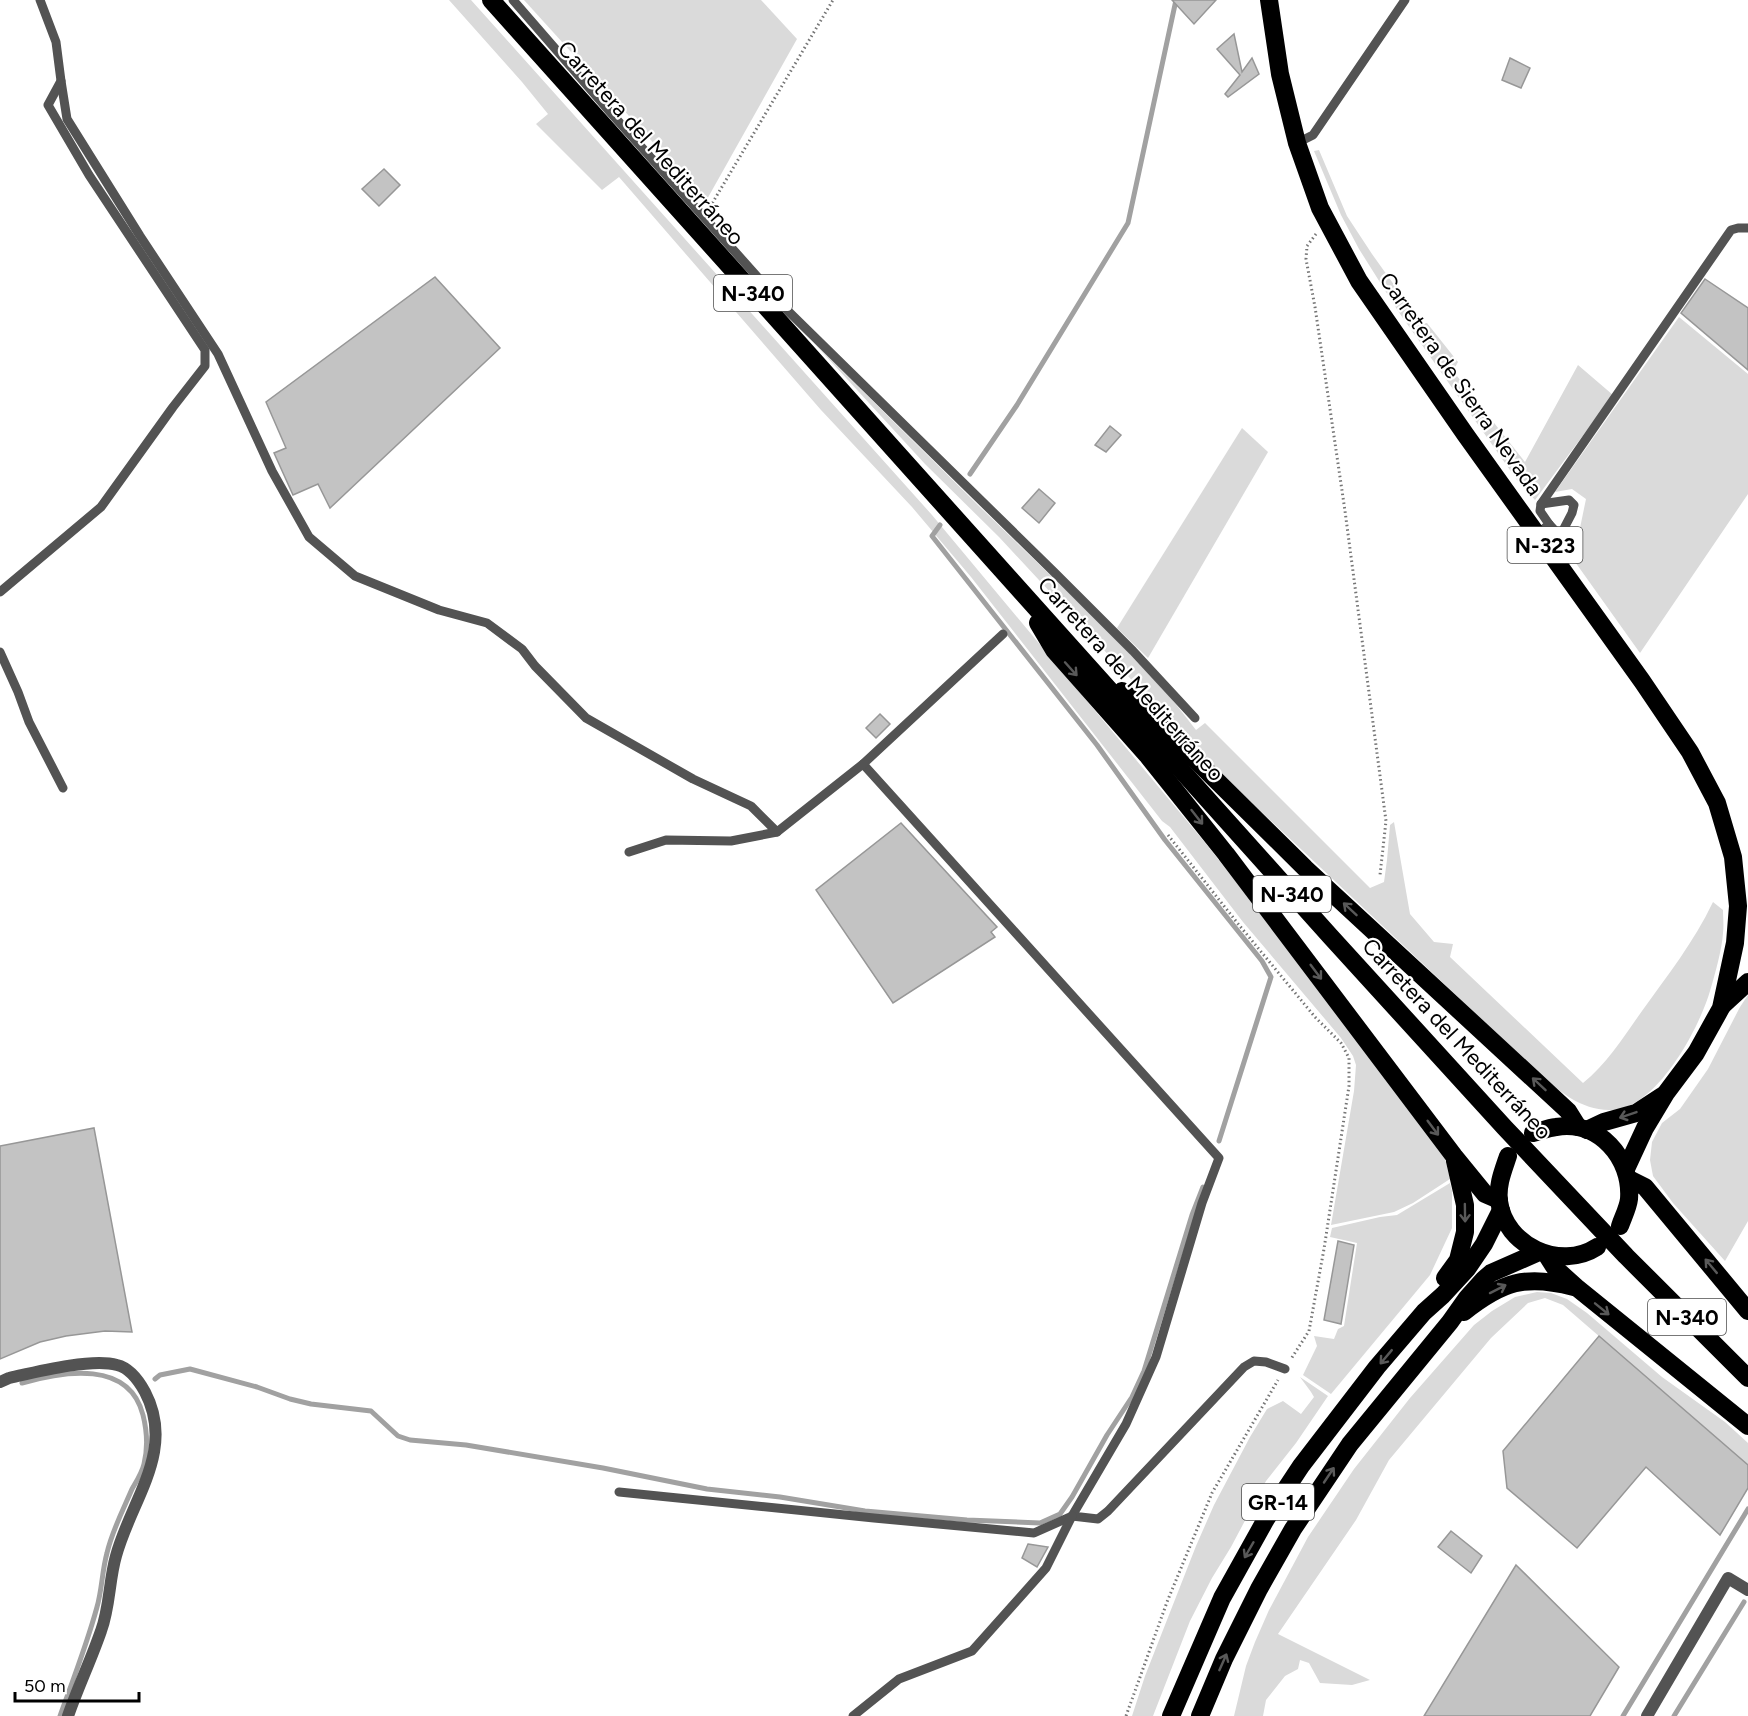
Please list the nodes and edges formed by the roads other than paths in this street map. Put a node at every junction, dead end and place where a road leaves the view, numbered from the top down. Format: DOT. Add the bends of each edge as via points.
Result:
graph roads {
  1 [pos="40,0"];
  2 [pos="491,0"];
  3 [pos="513,0"];
  4 [pos="1269,0"];
  5 [pos="1405,0"];
  6 [pos="61,81"];
  7 [pos="1297,144"];
  8 [pos="1748,228"];
  9 [pos="1541,504"];
  10 [pos="1543,530"];
  11 [pos="1016,585"];
  12 [pos="0,592"];
  13 [pos="1003,634"];
  14 [pos="0,652"];
  15 [pos="1081,658"];
  16 [pos="1195,718"];
  17 [pos="863,764"];
  18 [pos="63,788"];
  19 [pos="777,832"];
  20 [pos="629,852"];
  21 [pos="1734,869"];
  22 [pos="1748,888"];
  23 [pos="1748,982"];
  24 [pos="1721,1008"];
  25 [pos="1666,1093"];
  26 [pos="1583,1129"];
  27 [pos="1533,1133"];
  28 [pos="1454,1156"];
  29 [pos="1508,1156"];
  30 [pos="1627,1174"];
  31 [pos="1500,1205"];
  32 [pos="1620,1226"];
  33 [pos="1597,1247"];
  34 [pos="1543,1253"];
  35 [pos="1576,1287"];
  36 [pos="1748,1311"];
  37 [pos="1424,1312"];
  38 [pos="1450,1322"];
  39 [pos="1285,1369"];
  40 [pos="1748,1378"];
  41 [pos="0,1382"];
  42 [pos="1748,1426"];
  43 [pos="619,1492"];
  44 [pos="1071,1516"];
  45 [pos="1748,1590"];
  46 [pos="68,1716"];
  47 [pos="853,1716"];
  48 [pos="1171,1716"];
  49 [pos="1200,1716"];
  50 [pos="1647,1716"];
  1 -- 6 [label="lane" via="56,42"];
  2 -- 11 [label="highway, Carretera del Mediterráneo / N-340"];
  3 -- 16 [label="lane" via="804,327 1091,609"];
  4 -- 7 [label="highway, Carretera de Sierra Nevada / N-323" via="1280,74"];
  5 -- 7 [label="lane" via="1312,135"];
  6 -- 12 [label="lane" via="48,105 89,175 205,350 205,366 101,507"];
  6 -- 19 [label="lane" via="67,119 218,354 272,471 309,537 355,576 439,610 487,623 522,649 586,718 693,779 752,806"];
  7 -- 10 [label="highway, Carretera de Sierra Nevada / N-323" via="1320,208 1359,281"];
  8 -- 9 [label="lane" via="1731,230"];
  9 -- 10 [label="lane"];
  9 -- 10 [label="lane" via="1569,500 1574,506 1560,536"];
  10 -- 21 [label="highway, Carretera de Sierra Nevada / N-323" via="1690,752 1717,803"];
  11 -- 15 [label="highway, Carretera del Mediterráneo / N-340"];
  11 -- 28 [label="highway, one-way" via="1054,650 1147,755 1219,845"];
  13 -- 17 [label="lane"];
  14 -- 18 [label="lane" via="29,722"];
  26 -- 15 [label="highway, one-way" via="1305,868 1145,710"];
  15 -- 40 [label="highway, Carretera del Mediterráneo / N-340" via="1505,1128"];
  17 -- 19 [label="lane"];
  17 -- 44 [label="lane" via="1219,1158 1156,1357 1126,1424"];
  19 -- 20 [label="lane" via="731,841 666,840"];
  21 -- 22 [label="highway"];
  21 -- 24 [label="highway, Carretera de Sierra Nevada / N-323" via="1738,906 1735,943"];
  23 -- 24 [label="highway"];
  24 -- 25 [label="highway, Carretera de Sierra Nevada / N-323" via="1696,1053"];
  25 -- 26 [label="highway, Carretera de Sierra Nevada / N-323, one-way" via="1636,1113"];
  25 -- 30 [label="highway, Carretera de Sierra Nevada / N-323" via="1645,1128"];
  26 -- 27 [label="highway, Carretera de Sierra Nevada" via="1557,1126"];
  26 -- 30 [label="highway" via="1604,1139 1617,1152"];
  28 -- 31 [label="highway" via="1485,1194"];
  28 -- 37 [label="highway, one-way" via="1465,1205 1464,1232 1458,1260"];
  29 -- 31 [label="highway" via="1500,1179"];
  30 -- 32 [label="highway, Carretera de Sierra Nevada" via="1629,1201"];
  36 -- 30 [label="highway, one-way" via="1645,1187"];
  31 -- 34 [label="highway" via="1522,1241"];
  31 -- 37 [label="highway" via="1484,1244 1467,1269"];
  33 -- 34 [label="highway" via="1568,1257"];
  34 -- 35 [label="highway"];
  34 -- 38 [label="highway" via="1484,1279"];
  38 -- 35 [label="highway, one-way" via="1500,1287 1512,1283 1538,1281"];
  35 -- 42 [label="highway, one-way"];
  37 -- 48 [label="highway, GR-14, one-way" via="1301,1466 1266,1520 1222,1598"];
  49 -- 38 [label="highway, GR-14, one-way" via="1258,1589 1293,1529 1350,1444"];
  39 -- 44 [label="lane" via="1254,1360 1108,1511 1098,1519"];
  41 -- 46 [label="street" via="76,1365 116,1365 131,1372 142,1387 156,1422 154,1457 116,1555 102,1630"];
  43 -- 44 [label="lane" via="1034,1533"];
  44 -- 47 [label="lane" via="1046,1568 972,1651 899,1679"];
  45 -- 50 [label="street" via="1728,1578"];
}
